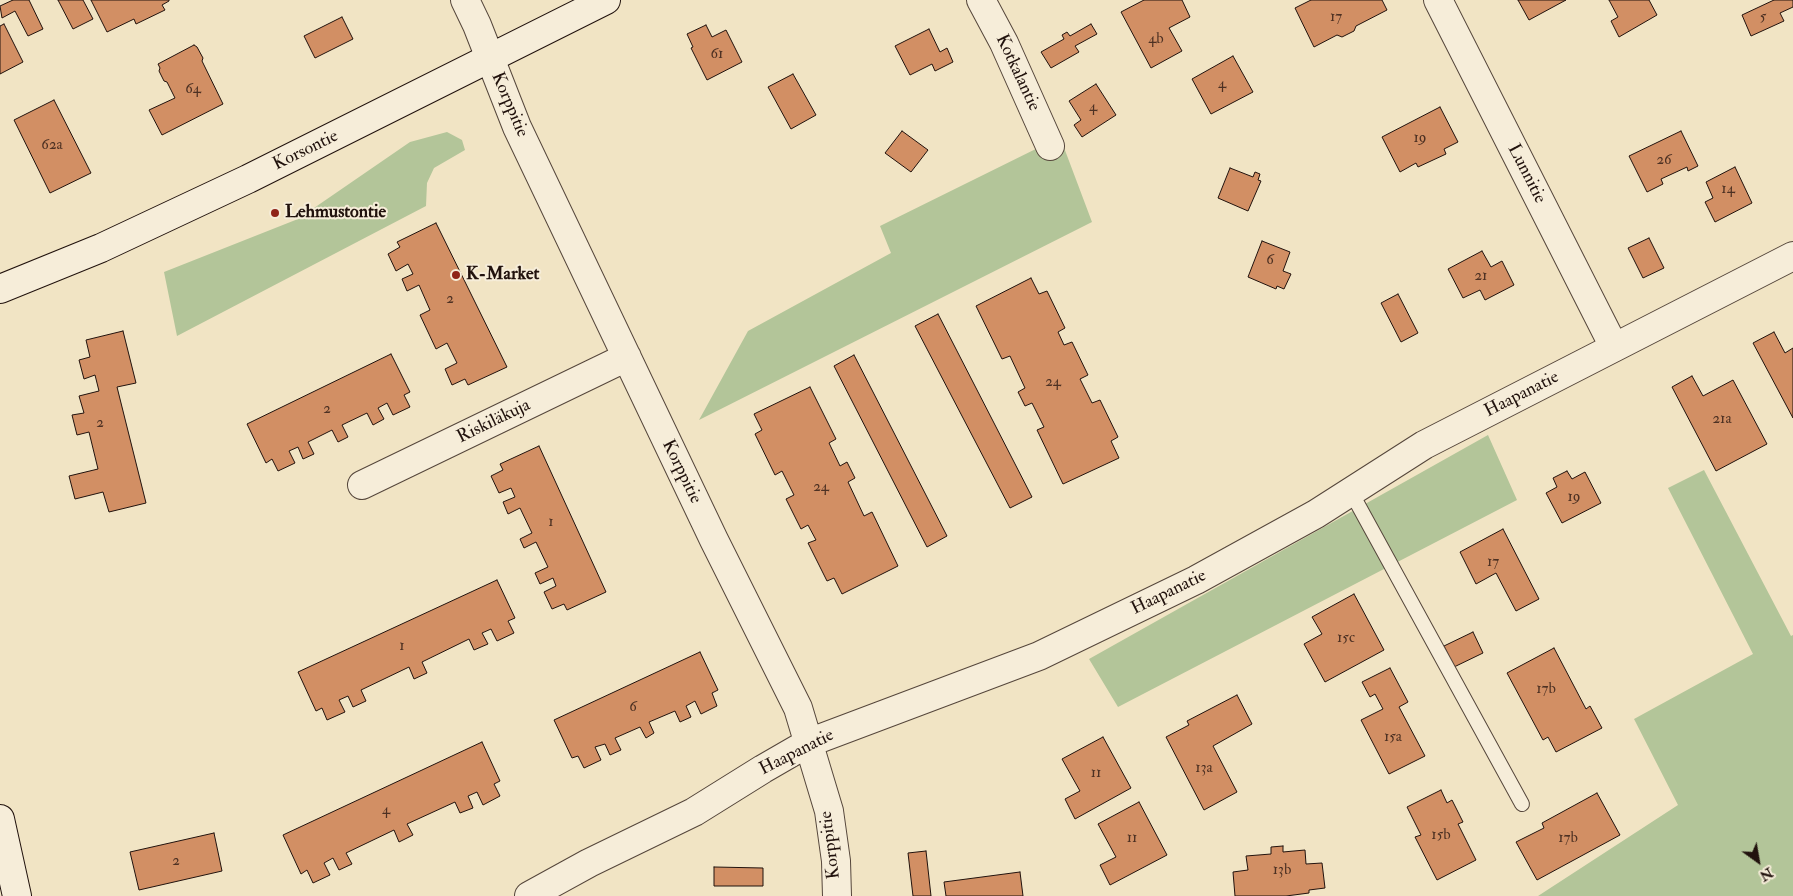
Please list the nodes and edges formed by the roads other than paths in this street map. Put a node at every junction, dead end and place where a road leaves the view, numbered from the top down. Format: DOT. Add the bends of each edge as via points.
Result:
graph roads {
  1 [pos="465,0"];
  2 [pos="606,0"];
  3 [pos="982,0"];
  4 [pos="1438,0"];
  5 [pos="489,58"];
  6 [pos="1050,146"];
  7 [pos="1793,256"];
  8 [pos="0,289"];
  9 [pos="1614,347"];
  10 [pos="627,358"];
  11 [pos="362,485"];
  12 [pos="1351,492"];
  13 [pos="808,743"];
  14 [pos="1522,804"];
  15 [pos="0,819"];
  16 [pos="17,896"];
  17 [pos="529,896"];
  18 [pos="837,896"];
  1 -- 5 [label="street, Korppitie"];
  2 -- 5 [label="street, Korsontie"];
  3 -- 6 [label="street, Kotkalantie"];
  4 -- 9 [label="street, Lunnitie"];
  5 -- 8 [label="street, Korsontie" via="248,180 102,248"];
  5 -- 10 [label="street, Korppitie" via="517,127"];
  7 -- 9 [label="street, Haapanatie"];
  9 -- 12 [label="street, Haapanatie" via="1424,445"];
  10 -- 11 [label="street, Riskiläkuja"];
  10 -- 13 [label="street, Korppitie" via="798,708"];
  12 -- 13 [label="street, Haapanatie" via="1196,580 1039,656"];
  12 -- 14 [label="lane"];
  13 -- 17 [label="street, Haapanatie" via="694,812"];
  13 -- 18 [label="street, Korppitie" via="828,811 836,861"];
  15 -- 16 [label="street"];
}
